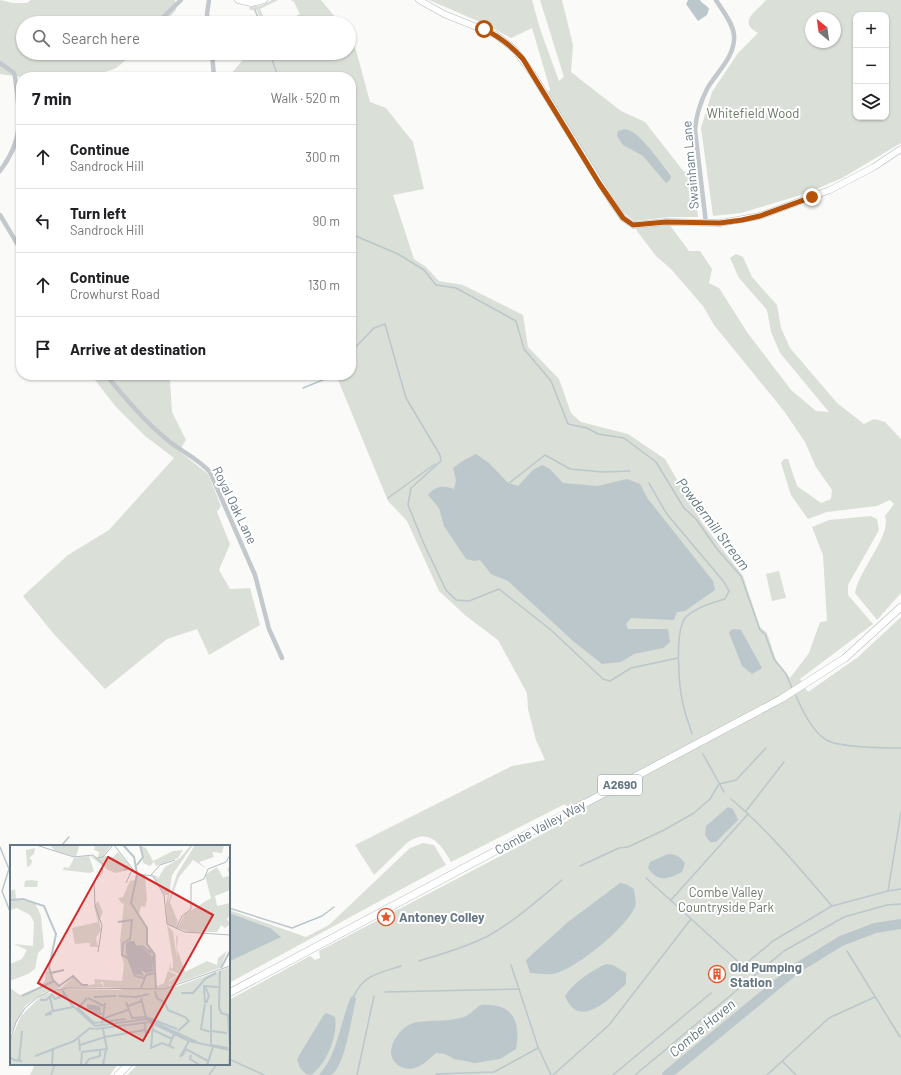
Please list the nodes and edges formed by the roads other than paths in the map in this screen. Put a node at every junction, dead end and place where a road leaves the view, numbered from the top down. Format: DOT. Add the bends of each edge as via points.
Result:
graph roads {
  1 [pos="181,0"];
  2 [pos="210,0"];
  3 [pos="238,0"];
  4 [pos="264,0"];
  5 [pos="419,0"];
  6 [pos="716,0"];
  7 [pos="164,16"];
  8 [pos="207,16"];
  9 [pos="213,60"];
  10 [pos="0,62"];
  11 [pos="214,72"];
  12 [pos="16,90"];
  13 [pos="16,145"];
  14 [pos="901,149"];
  15 [pos="0,171"];
  16 [pos="0,215"];
  17 [pos="706,222"];
  18 [pos="16,242"];
  19 [pos="110,380"];
  20 [pos="901,608"];
  21 [pos="282,658"];
  22 [pos="230,992"];
  23 [pos="128,1065"];
  24 [pos="118,1075"];
  1 -- 7 [label="street"];
  2 -- 8 [label="street"];
  3 -- 4 [label="street" via="251,3"];
  5 -- 17 [label="street" via="444,14 496,35 510,44 523,59 623,218 633,225"];
  6 -- 17 [label="street, Swainham Lane" via="730,22 734,44 707,89 696,115 695,130"];
  9 -- 11 [label="street"];
  10 -- 12 [label="street" via="14,73"];
  13 -- 15 [label="street"];
  14 -- 17 [label="street" via="874,168 830,190 760,216"];
  16 -- 18 [label="street"];
  19 -- 21 [label="street, Royal Oak Lane" via="170,442 198,460 210,472 255,575 269,629"];
  20 -- 22 [label="main road, Combe Valley Way / A2690" via="845,658 804,686"];
  23 -- 24 [label="main road"];
}
